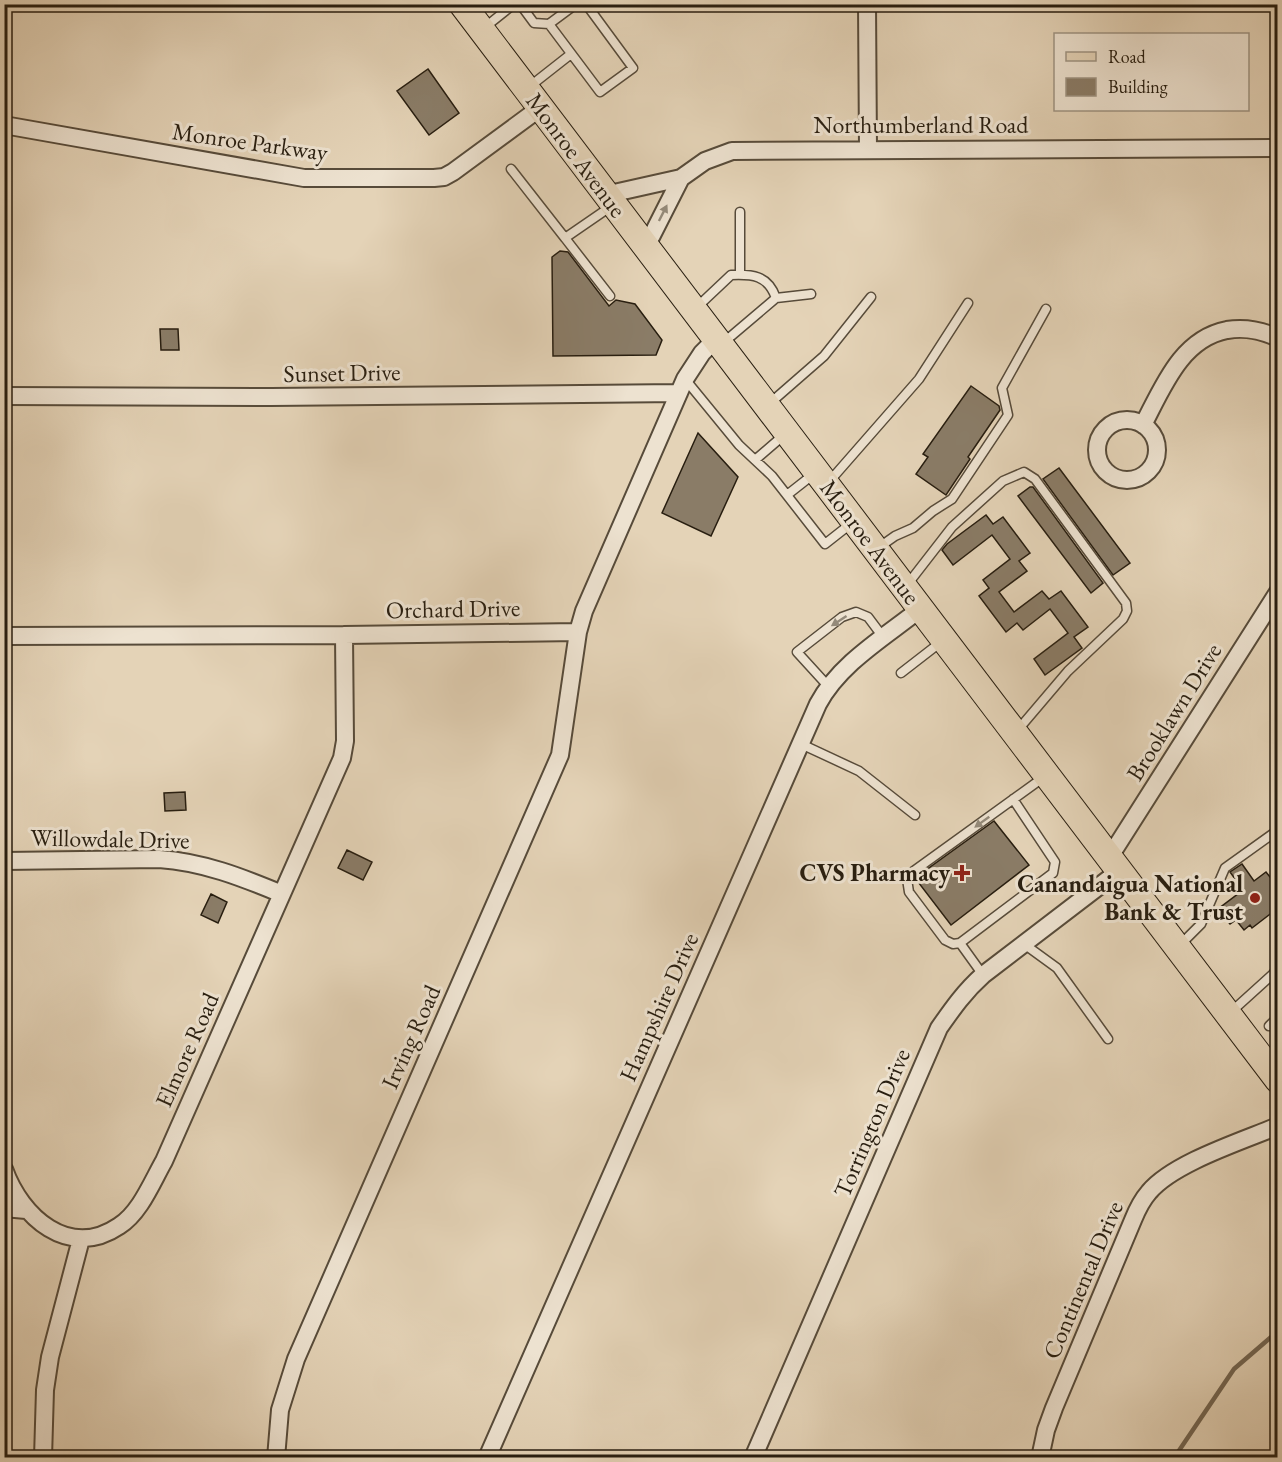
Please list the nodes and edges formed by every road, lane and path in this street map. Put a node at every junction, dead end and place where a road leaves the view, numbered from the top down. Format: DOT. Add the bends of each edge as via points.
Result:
graph roads {
  1 [pos="462,4"];
  2 [pos="514,4"];
  3 [pos="520,4"];
  4 [pos="576,4"];
  5 [pos="586,4"];
  6 [pos="867,4"];
  7 [pos="549,24"];
  8 [pos="481,30"];
  9 [pos="571,54"];
  10 [pos="533,98"];
  11 [pos="4,125"];
  12 [pos="1278,148"];
  13 [pos="868,149"];
  14 [pos="512,170"];
  15 [pos="681,178"];
  16 [pos="609,200"];
  17 [pos="740,212"];
  18 [pos="565,238"];
  19 [pos="646,247"];
  20 [pos="740,274"];
  21 [pos="812,294"];
  22 [pos="610,296"];
  23 [pos="871,297"];
  24 [pos="776,298"];
  25 [pos="968,303"];
  26 [pos="1046,309"];
  27 [pos="693,311"];
  28 [pos="1278,338"];
  29 [pos="718,343"];
  30 [pos="682,386"];
  31 [pos="4,396"];
  32 [pos="766,406"];
  33 [pos="1143,425"];
  34 [pos="786,433"];
  35 [pos="755,460"];
  36 [pos="821,479"];
  37 [pos="787,495"];
  38 [pos="854,521"];
  39 [pos="875,550"];
  40 [pos="904,588"];
  41 [pos="1278,592"];
  42 [pos="920,609"];
  43 [pos="578,632"];
  44 [pos="344,635"];
  45 [pos="4,636"];
  46 [pos="884,638"];
  47 [pos="944,639"];
  48 [pos="900,673"];
  49 [pos="828,686"];
  50 [pos="1015,734"];
  51 [pos="801,744"];
  52 [pos="1046,775"];
  53 [pos="1013,799"];
  54 [pos="915,815"];
  55 [pos="1278,830"];
  56 [pos="4,861"];
  57 [pos="1114,865"];
  58 [pos="282,894"];
  59 [pos="960,943"];
  60 [pos="1024,944"];
  61 [pos="1177,947"];
  62 [pos="1278,967"];
  63 [pos="983,975"];
  64 [pos="1228,1015"];
  65 [pos="1278,1017"];
  66 [pos="1269,1026"];
  67 [pos="1108,1040"];
  68 [pos="1278,1080"];
  69 [pos="1278,1126"];
  70 [pos="4,1169"];
  71 [pos="4,1208"];
  72 [pos="26,1210"];
  73 [pos="81,1239"];
  74 [pos="44,1458"];
  75 [pos="276,1458"];
  76 [pos="487,1458"];
  77 [pos="753,1458"];
  78 [pos="1040,1458"];
  1 -- 8 [label="main road, Monroe Avenue"];
  2 -- 8 [label="lane"];
  3 -- 7 [label="lane" via="534,23"];
  4 -- 7 [label="lane"];
  5 -- 9 [label="lane" via="633,68 600,92"];
  6 -- 13 [label="street"];
  7 -- 9 [label="lane"];
  8 -- 10 [label="main road, Monroe Avenue"];
  9 -- 10 [label="lane"];
  10 -- 11 [label="street, Monroe Parkway" via="453,172 434,178 303,178"];
  10 -- 16 [label="main road, Monroe Avenue"];
  12 -- 13 [label="street, Northumberland Road"];
  13 -- 15 [label="street, Northumberland Road" via="732,151 705,161"];
  14 -- 18 [label="lane"];
  15 -- 16 [label="street, Northumberland Road"];
  19 -- 15 [label="street, Northumberland Road, one-way"];
  16 -- 18 [label="lane"];
  16 -- 19 [label="main road, Monroe Avenue"];
  17 -- 20 [label="lane"];
  18 -- 22 [label="lane"];
  19 -- 27 [label="main road, Monroe Avenue"];
  20 -- 24 [label="lane" via="760,277 773,289"];
  20 -- 27 [label="lane" via="731,274"];
  21 -- 24 [label="lane"];
  23 -- 32 [label="lane" via="824,356"];
  24 -- 29 [label="lane"];
  25 -- 36 [label="lane" via="918,379"];
  26 -- 39 [label="lane" via="1002,388 1008,415 952,499"];
  27 -- 29 [label="main road, Monroe Avenue"];
  28 -- 33 [label="street" via="1249,328 1216,332 1202,339 1172,372"];
  29 -- 30 [label="street" via="702,353"];
  29 -- 32 [label="main road, Monroe Avenue"];
  30 -- 31 [label="street, Sunset Drive" via="271,397"];
  30 -- 35 [label="lane"];
  30 -- 43 [label="street"];
  32 -- 34 [label="main road, Monroe Avenue"];
  34 -- 35 [label="lane"];
  34 -- 36 [label="main road, Monroe Avenue"];
  35 -- 37 [label="lane"];
  36 -- 37 [label="lane"];
  36 -- 38 [label="main road, Monroe Avenue"];
  37 -- 38 [label="lane" via="825,544"];
  38 -- 39 [label="main road, Monroe Avenue"];
  39 -- 40 [label="main road, Monroe Avenue"];
  40 -- 42 [label="main road, Monroe Avenue"];
  40 -- 50 [label="lane" via="952,527 1003,481 1024,472 1035,479 1126,603 1126,611 1123,619 1068,671"];
  41 -- 57 [label="street, Brooklawn Drive"];
  42 -- 46 [label="street, Hampshire Drive"];
  42 -- 47 [label="main road, Monroe Avenue"];
  43 -- 44 [label="street, Orchard Drive"];
  43 -- 75 [label="street, Irving Road" via="560,755 296,1359 280,1410"];
  44 -- 45 [label="street, Orchard Drive"];
  44 -- 58 [label="street, Elmore Road" via="344,751"];
  46 -- 49 [label="street, Hampshire Drive" via="843,669"];
  46 -- 49 [label="lane, one-way" via="868,617 856,612 842,617 797,652"];
  47 -- 48 [label="lane"];
  47 -- 50 [label="main road, Monroe Avenue"];
  49 -- 51 [label="street, Hampshire Drive"];
  50 -- 52 [label="main road, Monroe Avenue"];
  51 -- 54 [label="lane" via="859,771"];
  51 -- 76 [label="street, Hampshire Drive"];
  52 -- 53 [label="lane"];
  52 -- 57 [label="main road, Monroe Avenue"];
  53 -- 59 [label="lane" via="1055,862 1053,873"];
  53 -- 59 [label="lane, one-way" via="907,879 909,892 945,940"];
  55 -- 61 [label="lane" via="1226,868 1202,924"];
  56 -- 58 [label="street, Willowdale Drive" via="184,861 240,876"];
  57 -- 60 [label="street, Torrington Drive"];
  57 -- 61 [label="main road, Monroe Avenue"];
  58 -- 73 [label="street, Elmore Road" via="151,1184 120,1226"];
  59 -- 63 [label="lane"];
  60 -- 63 [label="street, Torrington Drive"];
  60 -- 67 [label="lane" via="1057,968"];
  61 -- 64 [label="main road, Monroe Avenue"];
  62 -- 64 [label="lane"];
  63 -- 77 [label="street, Torrington Drive" via="955,1005 935,1037"];
  64 -- 68 [label="main road, Monroe Avenue"];
  65 -- 66 [label="lane"];
  69 -- 78 [label="street, Continental Drive" via="1176,1170 1149,1191 1133,1220 1054,1408"];
  70 -- 72 [label="street"];
  71 -- 72 [label="street"];
  72 -- 73 [label="street" via="63,1235"];
  73 -- 74 [label="street" via="50,1357 45,1390"];
}
